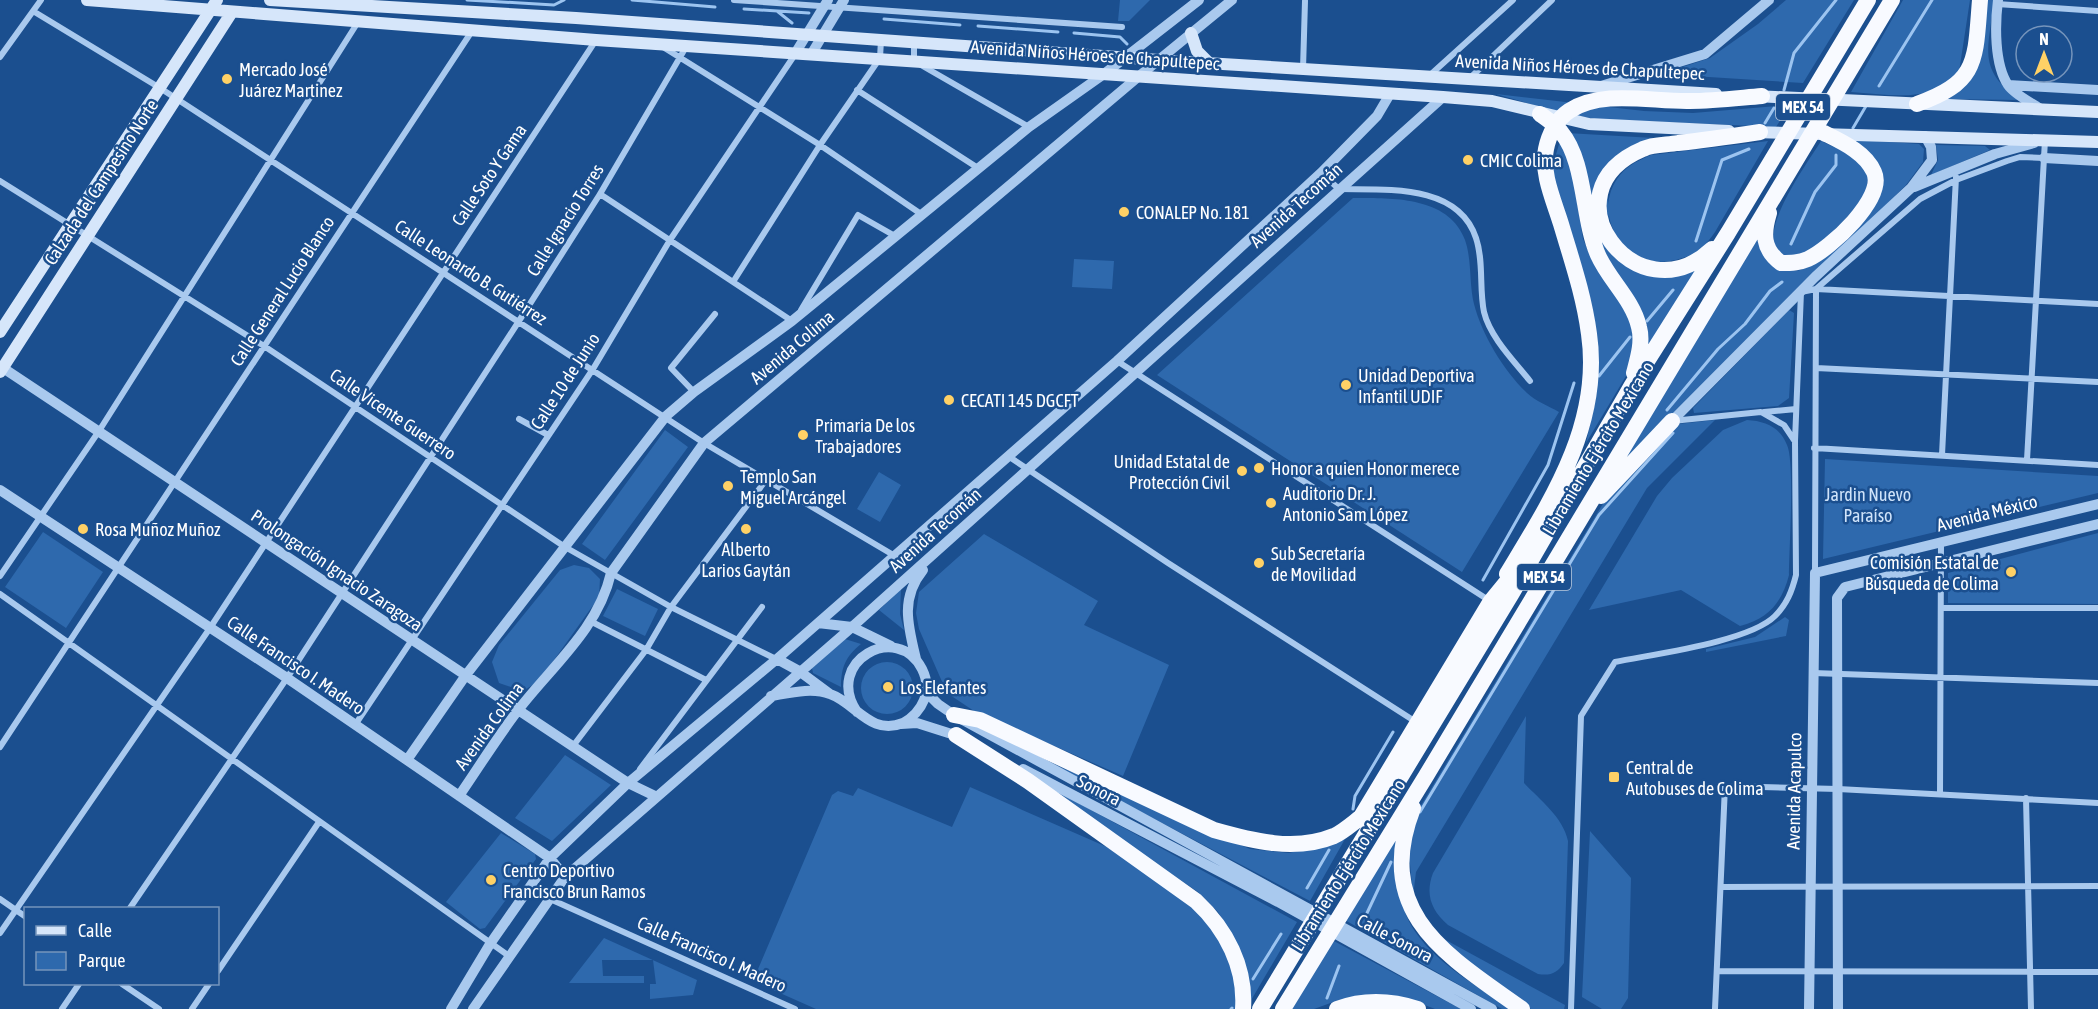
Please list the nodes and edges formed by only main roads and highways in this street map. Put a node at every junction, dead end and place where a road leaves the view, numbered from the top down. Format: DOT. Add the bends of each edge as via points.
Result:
graph roads {
  1 [pos="87,0"];
  2 [pos="270,0"];
  3 [pos="1868,0"];
  4 [pos="1892,0"];
  5 [pos="1980,0"];
  6 [pos="308,2"];
  7 [pos="214,5"];
  8 [pos="232,12"];
  9 [pos="1191,33"];
  10 [pos="1209,63"];
  11 [pos="1600,93"];
  12 [pos="1762,96"];
  13 [pos="1917,104"];
  14 [pos="2098,112"];
  15 [pos="1540,114"];
  16 [pos="1760,132"];
  17 [pos="1824,133"];
  18 [pos="2098,142"];
  19 [pos="114,159"];
  20 [pos="131,170"];
  21 [pos="94,190"];
  22 [pos="1774,195"];
  23 [pos="110,201"];
  24 [pos="1728,233"];
  25 [pos="0,332"];
  26 [pos="1,368"];
  27 [pos="1632,385"];
  28 [pos="1672,421"];
  29 [pos="1571,530"];
  30 [pos="1547,532"];
  31 [pos="1491,601"];
  32 [pos="954,715"];
  33 [pos="956,735"];
  34 [pos="1426,776"];
  35 [pos="1361,817"];
  36 [pos="1331,891"];
  37 [pos="1243,1009"];
  38 [pos="1260,1009"];
  39 [pos="1282,1009"];
  40 [pos="1337,1009"];
  41 [pos="1418,1009"];
  42 [pos="1522,1009"];
  1 -- 7 [label="main road, Avenida Niños Héroes de Chapultepec"];
  2 -- 6 [label="main road, Avenida Niños Héroes de Chapultepec"];
  3 -- 24 [label="highway, Libramiento Ejército Mexicano / MEX 54"];
  4 -- 22 [label="highway, Libramiento Ejército Mexicano / MEX 54"];
  5 -- 13 [label="highway" via="1977,34 1967,72 1945,94"];
  6 -- 10 [label="main road, Avenida Niños Héroes de Chapultepec"];
  7 -- 8 [label="main road, Avenida Niños Héroes de Chapultepec"];
  7 -- 19 [label="main road, Calzada del Campesino Norte"];
  8 -- 15 [label="main road, Avenida Niños Héroes de Chapultepec" via="1443,97 1492,101"];
  8 -- 20 [label="main road, Calzada del Campesino Norte"];
  9 -- 10 [label="main road" via="1197,51"];
  10 -- 11 [label="main road, Avenida Niños Héroes de Chapultepec" via="1470,79"];
  11 -- 12 [label="highway" via="1690,101"];
  11 -- 31 [label="highway" via="1567,112 1554,127 1546,150 1546,173 1582,294 1590,337 1591,386 1582,430 1554,496"];
  12 -- 13 [label="main road"];
  13 -- 14 [label="main road"];
  15 -- 16 [label="main road, Avenida Niños Héroes de Chapultepec" via="1589,124"];
  15 -- 27 [label="highway" via="1562,132 1573,153 1589,232 1599,258 1640,327"];
  16 -- 17 [label="main road, Avenida Niños Héroes de Chapultepec"];
  16 -- 24 [label="highway" via="1646,148 1620,163 1600,188 1603,230 1618,252 1633,262 1680,269 1699,261"];
  17 -- 18 [label="main road, Avenida Niños Héroes de Chapultepec"];
  17 -- 22 [label="highway" via="1859,153 1875,172 1875,191 1866,209 1810,259 1781,262 1767,249 1764,240"];
  19 -- 20 [label="main road"];
  19 -- 21 [label="main road, Calzada del Campesino Norte"];
  20 -- 23 [label="main road, Calzada del Campesino Norte"];
  21 -- 23 [label="main road"];
  21 -- 25 [label="main road, Calzada del Campesino Norte"];
  22 -- 29 [label="highway, Libramiento Ejército Mexicano / MEX 54"];
  23 -- 26 [label="main road, Calzada del Campesino Norte"];
  24 -- 27 [label="highway, Libramiento Ejército Mexicano / MEX 54"];
  27 -- 30 [label="highway, Libramiento Ejército Mexicano / MEX 54"];
  28 -- 29 [label="highway"];
  29 -- 34 [label="highway, Libramiento Ejército Mexicano / MEX 54"];
  30 -- 31 [label="highway"];
  30 -- 36 [label="highway, Libramiento Ejército Mexicano / MEX 54"];
  31 -- 35 [label="highway"];
  32 -- 35 [label="highway" via="980,720 1214,831 1245,839 1290,845 1334,836"];
  33 -- 37 [label="highway" via="1037,788 1203,908 1232,948"];
  34 -- 39 [label="highway, Libramiento Ejército Mexicano / MEX 54"];
  34 -- 42 [label="highway" via="1404,840 1402,863 1410,902 1428,936 1442,950"];
  35 -- 36 [label="highway"];
  36 -- 38 [label="highway, Libramiento Ejército Mexicano / MEX 54"];
  40 -- 41 [label="highway" via="1379,1001"];
}
